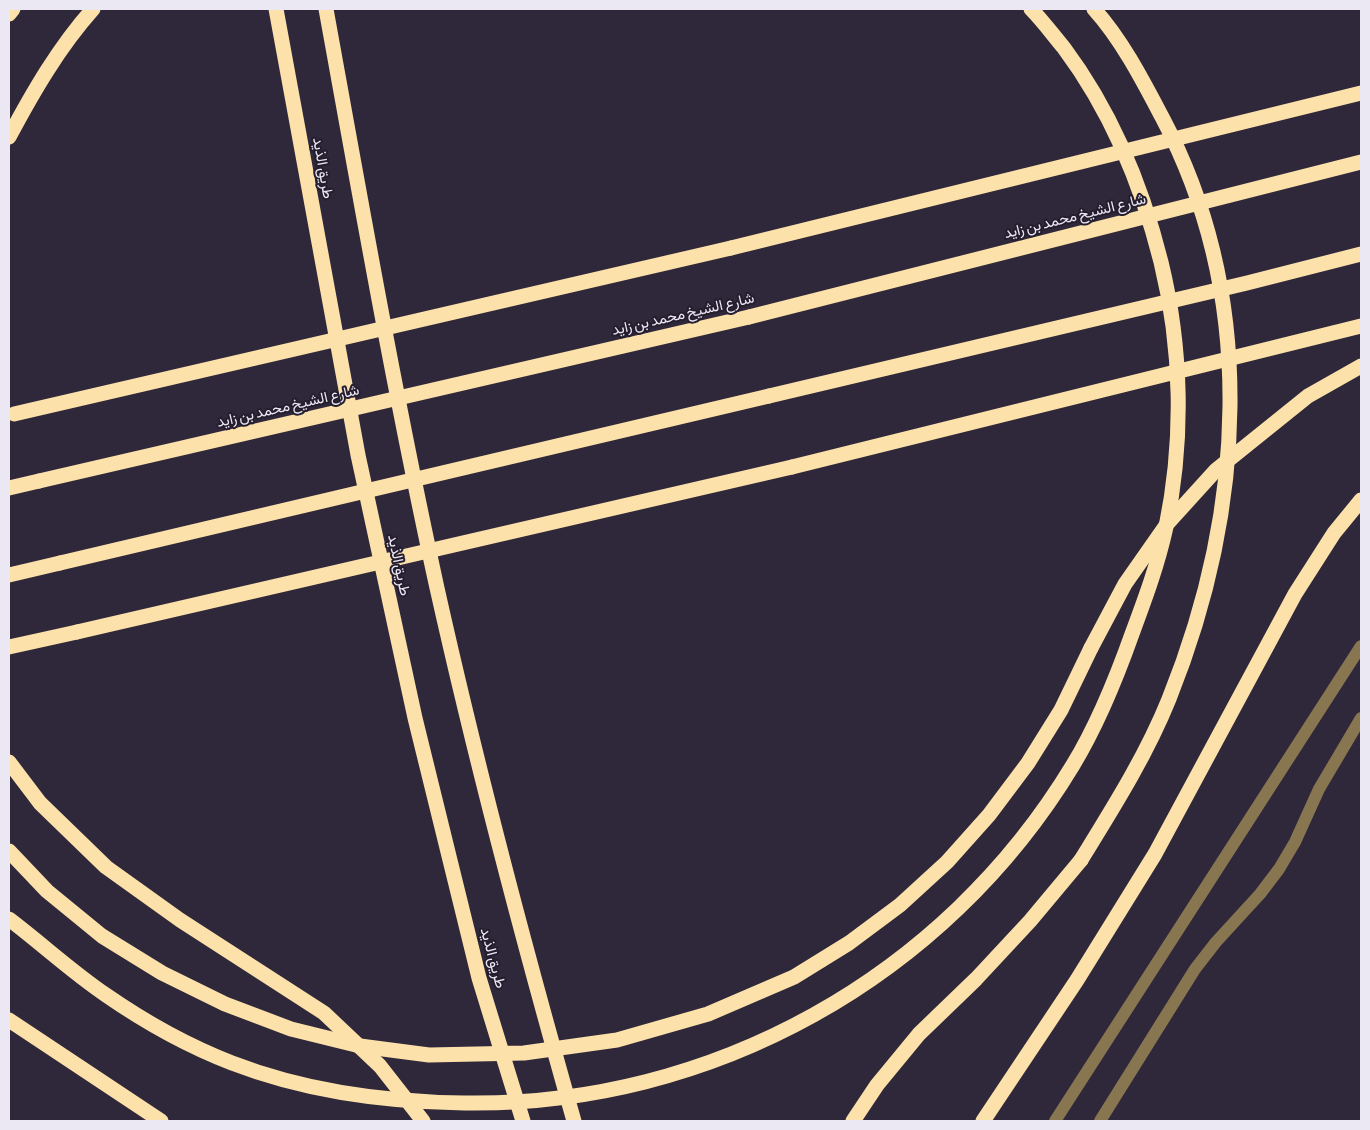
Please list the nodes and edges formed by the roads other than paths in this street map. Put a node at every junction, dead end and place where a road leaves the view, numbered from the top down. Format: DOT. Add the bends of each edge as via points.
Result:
graph roads {
  1 [pos="13,9"];
  2 [pos="93,9"];
  3 [pos="276,9"];
  4 [pos="326,9"];
  5 [pos="1031,9"];
  6 [pos="1094,9"];
  7 [pos="9,14"];
  8 [pos="1361,92"];
  9 [pos="9,137"];
  10 [pos="1361,162"];
  11 [pos="1361,254"];
  12 [pos="1361,326"];
  13 [pos="1361,366"];
  14 [pos="12,415"];
  15 [pos="9,488"];
  16 [pos="1361,500"];
  17 [pos="9,575"];
  18 [pos="1361,646"];
  19 [pos="9,648"];
  20 [pos="1361,718"];
  21 [pos="9,762"];
  22 [pos="9,851"];
  23 [pos="9,919"];
  24 [pos="9,1020"];
  25 [pos="161,1121"];
  26 [pos="423,1121"];
  27 [pos="523,1121"];
  28 [pos="574,1121"];
  29 [pos="853,1121"];
  30 [pos="983,1121"];
  31 [pos="1055,1121"];
  32 [pos="1100,1121"];
  1 -- 7 [label="highway"];
  2 -- 9 [label="highway" via="76,27"];
  3 -- 27 [label="highway, طريق الذيد" via="356,446 402,662 480,978"];
  4 -- 28 [label="highway, طريق الذيد" via="382,320 438,590 502,858"];
  5 -- 23 [label="highway, bridge" via="1077,66 1108,118 1133,172 1153,229 1168,288 1176,347 1179,407 1175,468 1166,527 1150,585 1100,715 1046,808 978,890 939,928 853,992 807,1019 735,1054 641,1084 582,1096 503,1104 374,1098 326,1090 232,1063 144,1020 103,993"];
  6 -- 29 [label="highway, bridge" via="1140,75 1181,152 1210,234 1227,320 1231,407 1219,527 1206,586 1168,701 1143,756 1081,860 1030,921 920,1034 877,1085"];
  8 -- 14 [label="highway, bridge" via="731,248"];
  10 -- 15 [label="highway, شارع الشيخ محمد بن زايد, bridge" via="749,317"];
  11 -- 17 [label="highway, bridge"];
  12 -- 19 [label="highway, bridge" via="792,466"];
  13 -- 22 [label="highway, bridge" via="1308,396 1216,470 1162,532 1125,584 1061,710 1028,764 947,862 900,905 849,943 794,977 708,1014 617,1040 524,1053 429,1055 360,1046 291,1029 225,1004 154,969 102,936 47,891"];
  16 -- 30 [label="highway" via="1334,533 1295,594 1155,854"];
  18 -- 31 [label="street"];
  20 -- 32 [label="street" via="1328,773 1279,869 1195,969"];
  21 -- 26 [label="highway" via="40,803 106,867 180,920 324,1013 380,1066"];
  24 -- 25 [label="highway"];
}
